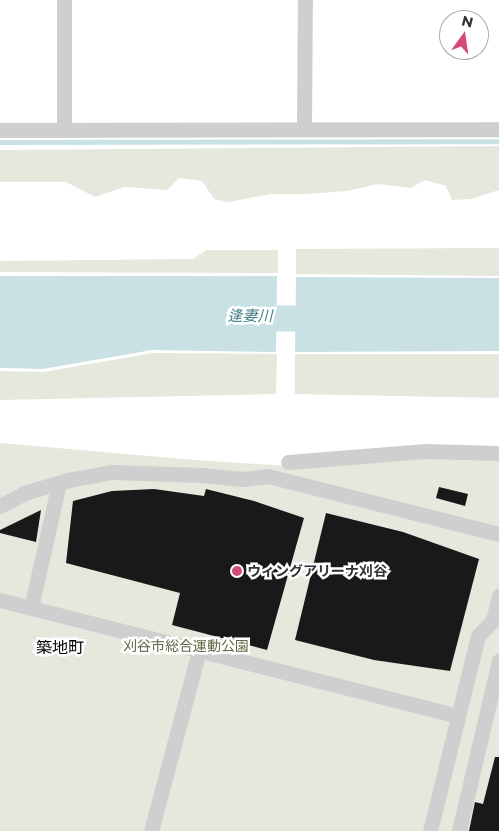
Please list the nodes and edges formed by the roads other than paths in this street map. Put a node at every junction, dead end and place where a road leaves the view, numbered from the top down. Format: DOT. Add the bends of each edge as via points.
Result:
graph roads {
  1 [pos="64,0"];
  2 [pos="305,0"];
  3 [pos="304,129"];
  4 [pos="0,130"];
  5 [pos="64,130"];
  6 [pos="499,130"];
  7 [pos="499,453"];
  8 [pos="288,462"];
  9 [pos="59,483"];
  10 [pos="0,506"];
  11 [pos="499,534"];
  12 [pos="499,596"];
  13 [pos="0,600"];
  14 [pos="30,608"];
  15 [pos="496,627"];
  16 [pos="199,650"];
  17 [pos="499,661"];
  18 [pos="458,716"];
  19 [pos="151,831"];
  20 [pos="430,831"];
  21 [pos="459,831"];
  1 -- 5 [label="street"];
  2 -- 3 [label="street"];
  3 -- 5 [label="street"];
  3 -- 6 [label="street"];
  4 -- 5 [label="street"];
  7 -- 8 [label="street" via="426,451"];
  9 -- 10 [label="street" via="24,493"];
  9 -- 11 [label="street" via="112,472 242,479 268,476"];
  9 -- 14 [label="street"];
  12 -- 15 [label="street"];
  13 -- 14 [label="street"];
  14 -- 16 [label="street"];
  15 -- 18 [label="street" via="478,636"];
  16 -- 18 [label="street"];
  16 -- 19 [label="street"];
  17 -- 21 [label="street"];
  18 -- 20 [label="street"];
}
